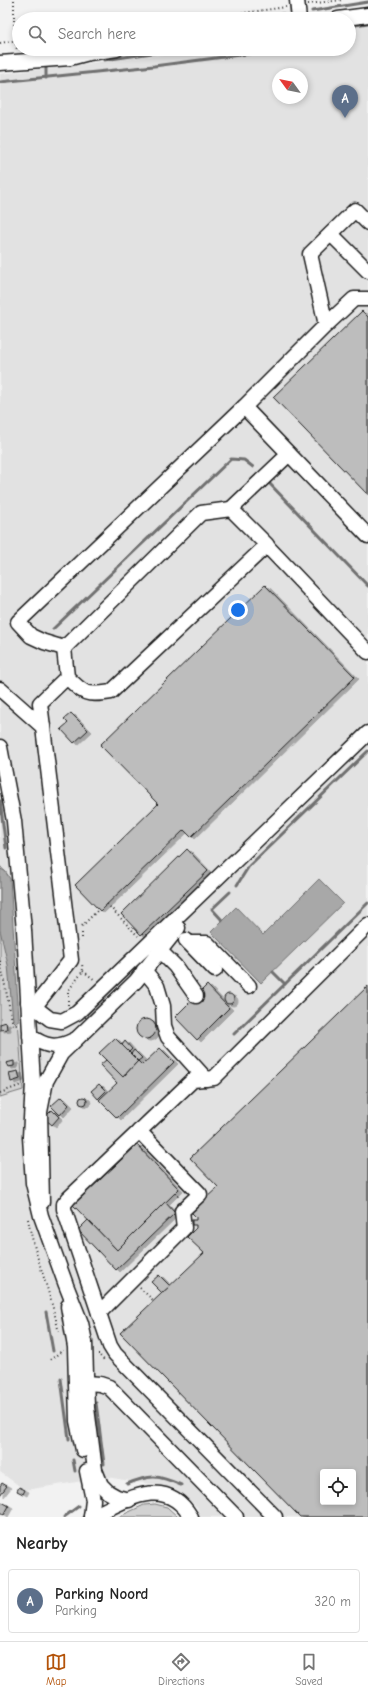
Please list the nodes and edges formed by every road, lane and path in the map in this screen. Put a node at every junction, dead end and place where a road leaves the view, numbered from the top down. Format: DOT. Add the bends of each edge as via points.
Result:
graph roads {
  1 [pos="14,0"];
  2 [pos="342,0"];
  3 [pos="298,8"];
  4 [pos="15,12"];
  5 [pos="263,12"];
  6 [pos="368,15"];
  7 [pos="356,17"];
  8 [pos="0,43"];
  9 [pos="12,44"];
  10 [pos="12,47"];
  11 [pos="0,55"];
  12 [pos="78,56"];
  13 [pos="0,63"];
  14 [pos="368,223"];
  15 [pos="331,234"];
  16 [pos="368,272"];
  17 [pos="368,299"];
  18 [pos="326,325"];
  19 [pos="244,407"];
  20 [pos="289,454"];
  21 [pos="231,509"];
  22 [pos="368,536"];
  23 [pos="266,545"];
  24 [pos="64,648"];
  25 [pos="368,652"];
  26 [pos="67,677"];
  27 [pos="0,689"];
  28 [pos="43,727"];
  29 [pos="368,733"];
  30 [pos="0,747"];
  31 [pos="237,858"];
  32 [pos="107,904"];
  33 [pos="368,925"];
  34 [pos="176,930"];
  35 [pos="141,934"];
  36 [pos="189,943"];
  37 [pos="159,950"];
  38 [pos="0,960"];
  39 [pos="144,970"];
  40 [pos="215,970"];
  41 [pos="83,971"];
  42 [pos="100,974"];
  43 [pos="249,986"];
  44 [pos="196,996"];
  45 [pos="30,1017"];
  46 [pos="77,1038"];
  47 [pos="206,1079"];
  48 [pos="25,1083"];
  49 [pos="0,1093"];
  50 [pos="139,1131"];
  51 [pos="41,1216"];
  52 [pos="136,1283"];
  53 [pos="154,1301"];
  54 [pos="99,1313"];
  55 [pos="67,1347"];
  56 [pos="50,1360"];
  57 [pos="81,1366"];
  58 [pos="87,1383"];
  59 [pos="129,1500"];
  60 [pos="91,1517"];
  61 [pos="191,1517"];
  62 [pos="236,1517"];
  63 [pos="275,1517"];
  1 -- 4 [label="path"];
  2 -- 3 [label="path"];
  3 -- 5 [label="path"];
  6 -- 7 [label="street"];
  8 -- 9 [label="path"];
  10 -- 11 [label="street"];
  12 -- 13 [label="street"];
  14 -- 15 [label="street" via="355,210"];
  15 -- 16 [label="street"];
  15 -- 18 [label="street" via="310,254"];
  17 -- 18 [label="street" via="354,300"];
  18 -- 19 [label="street"];
  19 -- 20 [label="street"];
  19 -- 24 [label="street" via="18,622 31,636"];
  20 -- 21 [label="street"];
  20 -- 22 [label="street"];
  21 -- 23 [label="street"];
  21 -- 24 [label="street" via="201,513"];
  23 -- 25 [label="street"];
  23 -- 26 [label="street" via="111,692 93,695 81,691"];
  24 -- 26 [label="street"];
  26 -- 28 [label="street" via="40,703"];
  27 -- 28 [label="street"];
  28 -- 45 [label="street" via="71,960"];
  29 -- 31 [label="street"];
  30 -- 45 [label="street" via="14,821"];
  31 -- 34 [label="street" via="230,873"];
  31 -- 45 [label="street" via="77,1013 62,1021"];
  32 -- 35 [label="path" via="138,936"];
  33 -- 47 [label="street" via="214,1078"];
  34 -- 36 [label="street"];
  34 -- 37 [label="street"];
  36 -- 40 [label="street"];
  36 -- 43 [label="street" via="207,943"];
  37 -- 39 [label="street"];
  37 -- 44 [label="street" via="175,966"];
  38 -- 45 [label="path" via="13,1025"];
  39 -- 46 [label="street" via="136,981"];
  39 -- 47 [label="street" via="157,986 168,1037"];
  41 -- 42 [label="path" via="94,980"];
  45 -- 46 [label="street" via="47,1045 59,1046"];
  45 -- 51 [label="street" via="32,1183"];
  46 -- 51 [label="street" via="61,1054 53,1067 42,1095"];
  47 -- 50 [label="street" via="194,1080"];
  48 -- 49 [label="path"];
  50 -- 54 [label="street" via="64,1204"];
  50 -- 54 [label="street" via="200,1194 182,1211 184,1228"];
  51 -- 57 [label="street" via="66,1285 75,1347"];
  52 -- 53 [label="path"];
  54 -- 63 [label="street" via="115,1354"];
  55 -- 56 [label="path"];
  57 -- 58 [label="street"];
  57 -- 60 [label="street" via="76,1421 93,1493"];
  58 -- 59 [label="street" via="90,1436 98,1478 108,1492"];
  58 -- 62 [label="street" via="109,1387"];
  59 -- 60 [label="street"];
  59 -- 61 [label="street" via="144,1494 160,1493 180,1503"];
}
